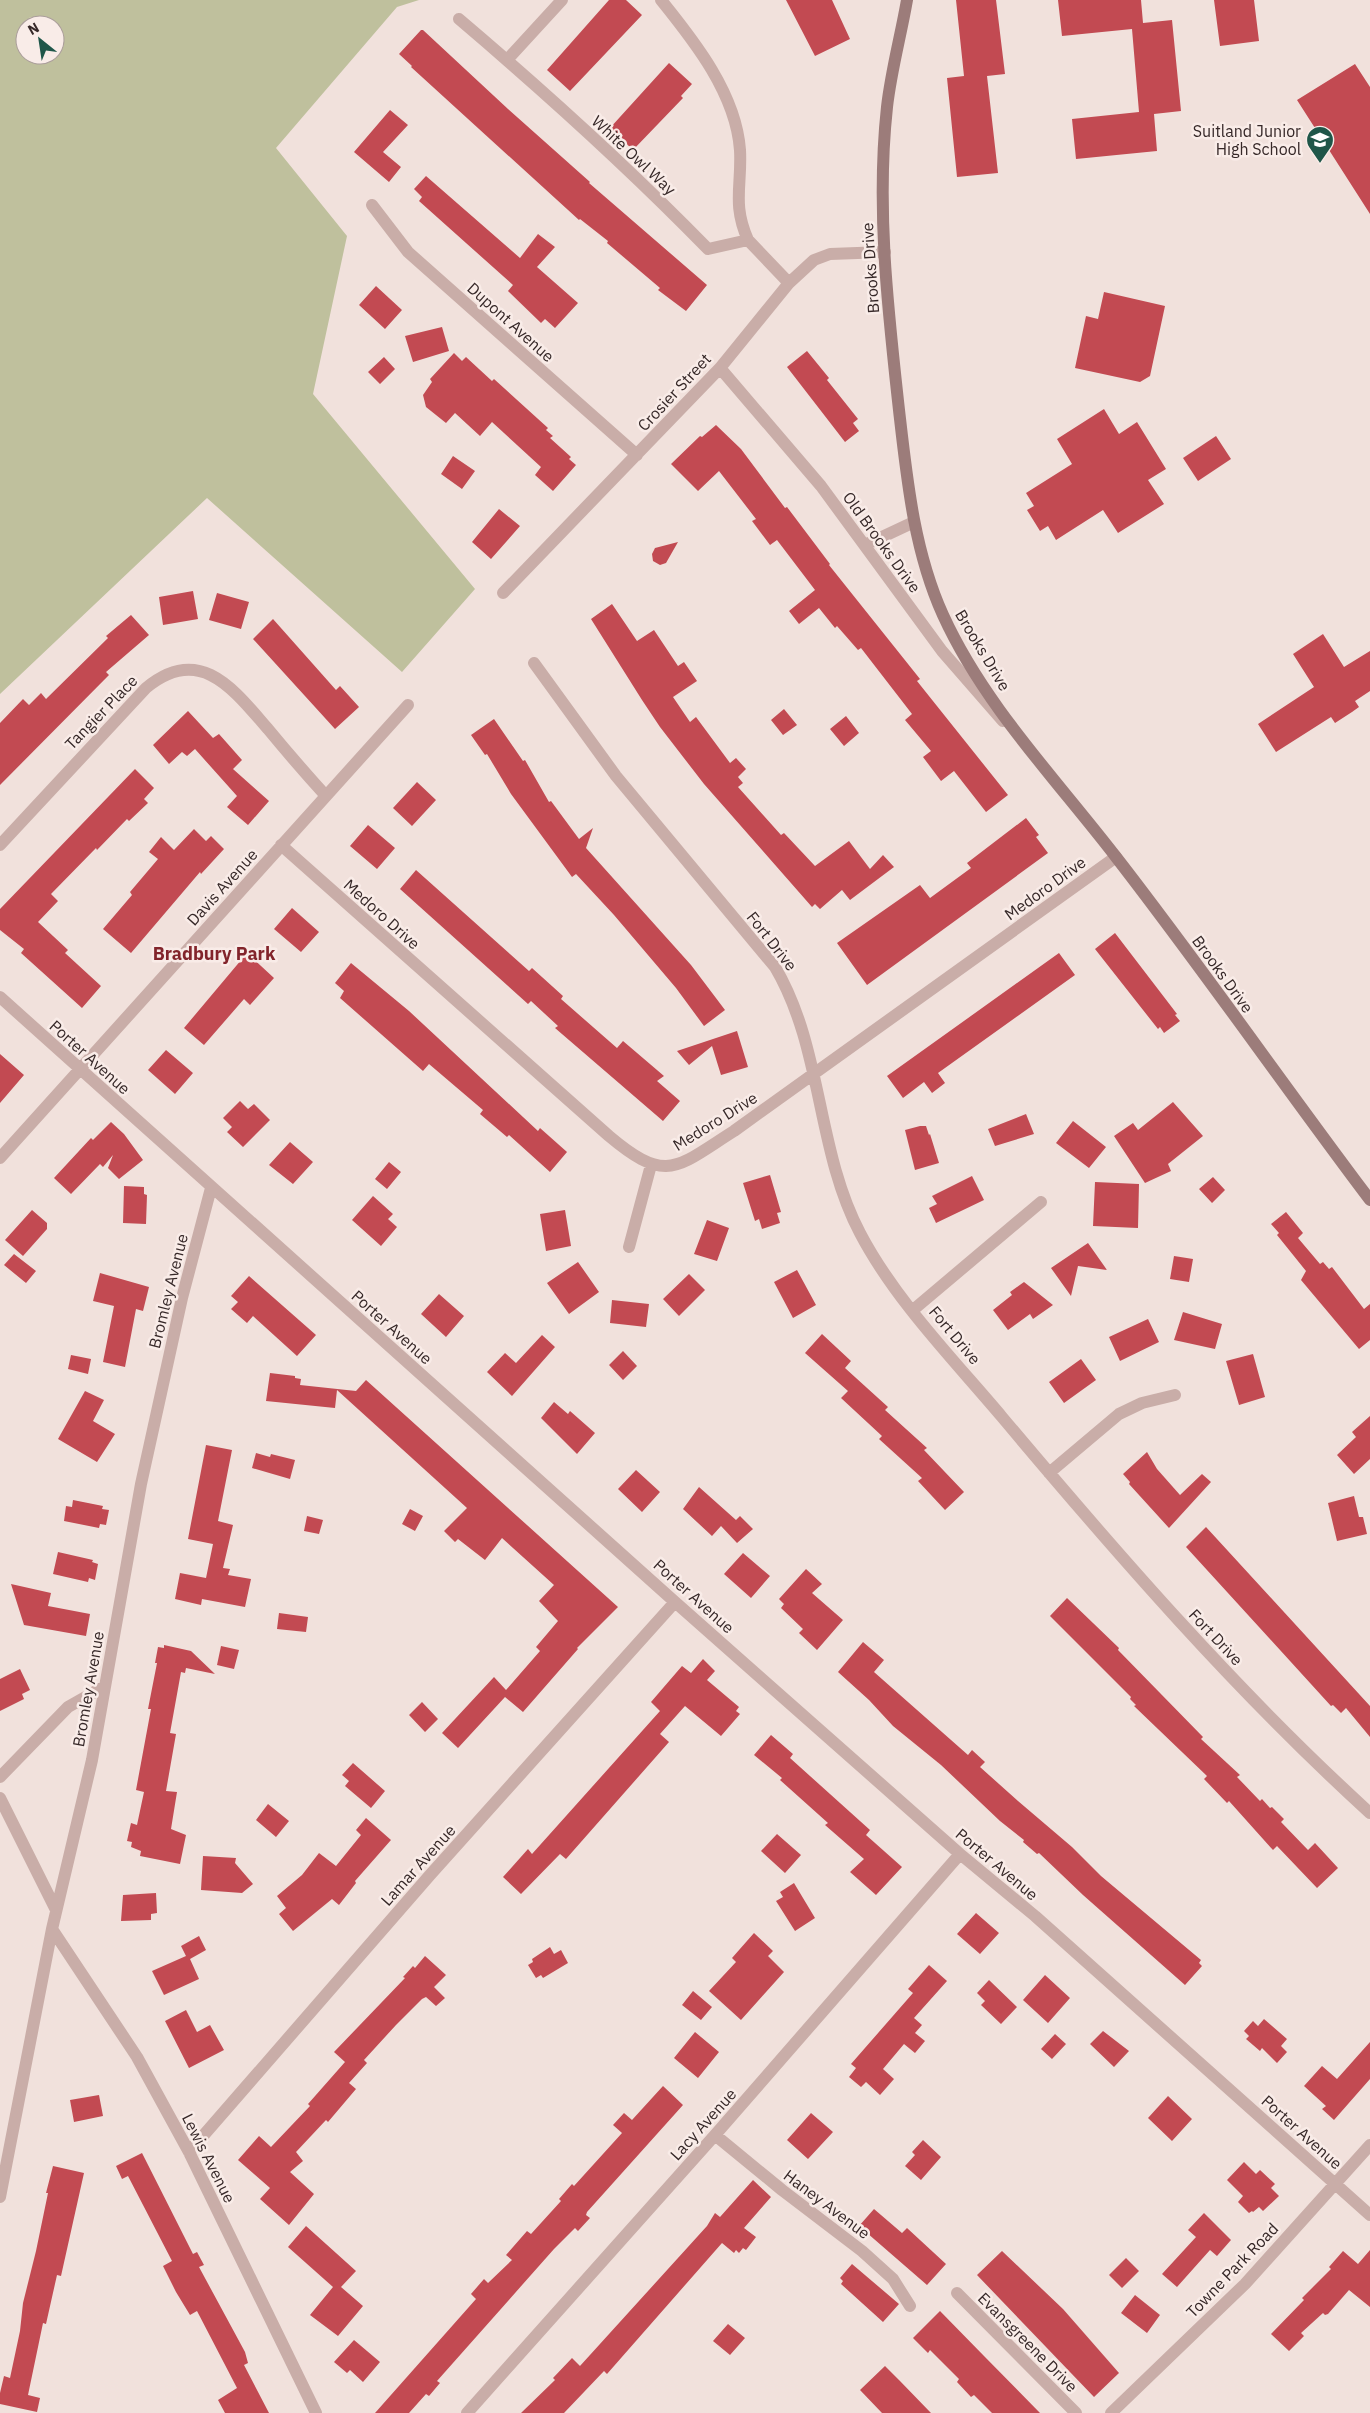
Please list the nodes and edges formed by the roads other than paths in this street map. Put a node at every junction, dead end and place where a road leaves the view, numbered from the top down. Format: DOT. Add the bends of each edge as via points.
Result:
graph roads {
  1 [pos="562,0"];
  2 [pos="661,0"];
  3 [pos="907,0"];
  4 [pos="459,19"];
  5 [pos="507,60"];
  6 [pos="372,205"];
  7 [pos="748,240"];
  8 [pos="885,252"];
  9 [pos="789,283"];
  10 [pos="720,368"];
  11 [pos="637,455"];
  12 [pos="914,522"];
  13 [pos="865,545"];
  14 [pos="503,593"];
  15 [pos="534,663"];
  16 [pos="408,705"];
  17 [pos="1018,734"];
  18 [pos="326,796"];
  19 [pos="0,845"];
  20 [pos="281,846"];
  21 [pos="1116,857"];
  22 [pos="0,997"];
  23 [pos="79,1069"];
  24 [pos="813,1075"];
  25 [pos="0,1158"];
  26 [pos="651,1165"];
  27 [pos="211,1188"];
  28 [pos="1370,1200"];
  29 [pos="1041,1202"];
  30 [pos="629,1246"];
  31 [pos="913,1310"];
  32 [pos="1175,1395"];
  33 [pos="1049,1473"];
  34 [pos="675,1602"];
  35 [pos="105,1686"];
  36 [pos="0,1777"];
  37 [pos="0,1798"];
  38 [pos="1370,1813"];
  39 [pos="960,1854"];
  40 [pos="56,1910"];
  41 [pos="52,1929"];
  42 [pos="716,2135"];
  43 [pos="1370,2145"];
  44 [pos="189,2152"];
  45 [pos="1336,2184"];
  46 [pos="0,2197"];
  47 [pos="1370,2215"];
  48 [pos="957,2293"];
  49 [pos="910,2306"];
  50 [pos="316,2413"];
  51 [pos="467,2413"];
  52 [pos="1076,2413"];
  53 [pos="1111,2413"];
  1 -- 5 [label="street"];
  2 -- 7 [label="street" via="698,50 724,92 732,114 740,149 738,209"];
  3 -- 8 [label="street, Brooks Drive" via="887,106 882,200"];
  4 -- 5 [label="street, White Owl Way"];
  5 -- 7 [label="street, White Owl Way" via="708,248"];
  6 -- 11 [label="street, Dupont Avenue" via="408,252"];
  7 -- 9 [label="street"];
  8 -- 9 [label="street, Crosier Street" via="830,254 814,260"];
  8 -- 12 [label="street, Brooks Drive" via="893,358"];
  9 -- 10 [label="street, Crosier Street"];
  10 -- 11 [label="street, Crosier Street"];
  10 -- 13 [label="street, Old Brooks Drive" via="820,486"];
  11 -- 14 [label="street, Crosier Street"];
  12 -- 13 [label="street"];
  12 -- 17 [label="street, Brooks Drive" via="926,569 944,618 992,698"];
  13 -- 17 [label="street, Old Brooks Drive" via="980,698"];
  15 -- 24 [label="street, Fort Drive" via="616,776 775,967 794,1003"];
  16 -- 18 [label="street, Davis Avenue"];
  17 -- 21 [label="street, Brooks Drive"];
  18 -- 19 [label="street, Tangier Place" via="231,687 204,672 191,670 159,678 146,688"];
  18 -- 20 [label="street, Davis Avenue"];
  20 -- 23 [label="street, Davis Avenue"];
  20 -- 26 [label="street, Medoro Drive" via="609,1136"];
  21 -- 24 [label="street, Medoro Drive"];
  21 -- 28 [label="street, Brooks Drive"];
  22 -- 23 [label="street, Porter Avenue"];
  23 -- 25 [label="street, Davis Avenue"];
  23 -- 27 [label="street, Porter Avenue"];
  24 -- 26 [label="street, Medoro Drive" via="686,1161 664,1167"];
  24 -- 31 [label="street, Fort Drive" via="830,1153 849,1210 876,1261"];
  26 -- 30 [label="street"];
  27 -- 34 [label="street, Porter Avenue"];
  27 -- 35 [label="street, Bromley Avenue" via="184,1290 141,1484"];
  29 -- 31 [label="street, Fort Drive"];
  31 -- 33 [label="street, Fort Drive"];
  32 -- 33 [label="street" via="1142,1403 1119,1414"];
  33 -- 38 [label="street, Fort Drive" via="1253,1701"];
  34 -- 39 [label="street, Porter Avenue"];
  34 -- 44 [label="street, Lamar Avenue" via="430,1875"];
  35 -- 36 [label="street" via="68,1707"];
  35 -- 40 [label="street, Bromley Avenue" via="92,1760"];
  37 -- 40 [label="street"];
  39 -- 42 [label="street, Lacy Avenue"];
  39 -- 45 [label="street, Porter Avenue" via="1035,1916"];
  40 -- 41 [label="street, Bromley Avenue"];
  41 -- 44 [label="street, Lewis Avenue" via="138,2057"];
  41 -- 46 [label="street, Bromley Avenue"];
  42 -- 49 [label="street, Haney Avenue" via="862,2250 893,2279"];
  42 -- 51 [label="street, Lacy Avenue"];
  43 -- 45 [label="street, Towne Park Road"];
  44 -- 50 [label="street, Lewis Avenue"];
  45 -- 47 [label="street, Porter Avenue"];
  45 -- 53 [label="street, Towne Park Road" via="1245,2284"];
  48 -- 52 [label="street, Evansgreene Drive"];
}
